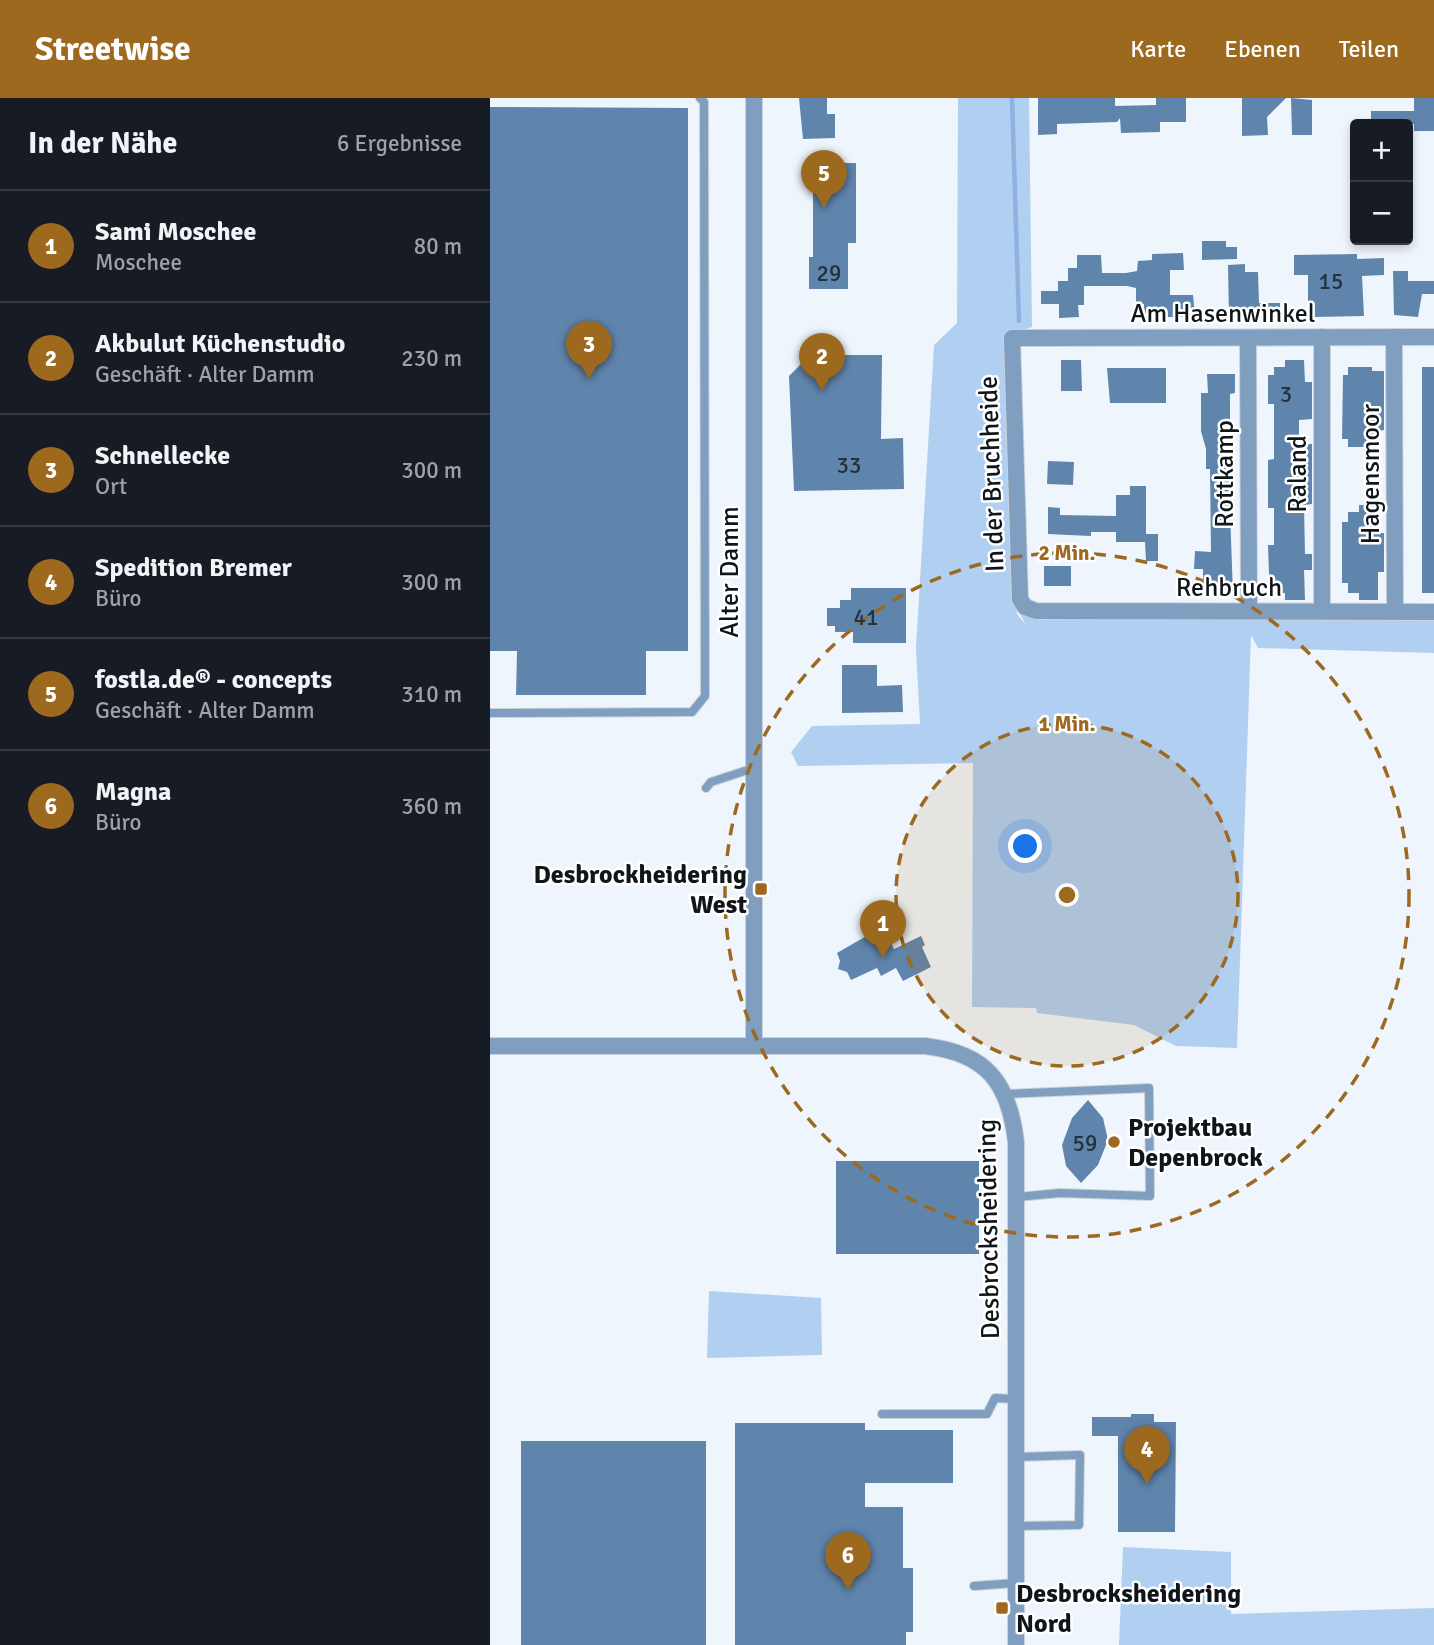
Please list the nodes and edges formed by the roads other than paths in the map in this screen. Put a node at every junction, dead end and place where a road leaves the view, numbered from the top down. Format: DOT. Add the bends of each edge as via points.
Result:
graph roads {
  1 [pos="699,98"];
  2 [pos="754,98"];
  3 [pos="1322,337"];
  4 [pos="1394,337"];
  5 [pos="1434,337"];
  6 [pos="1012,338"];
  7 [pos="1248,338"];
  8 [pos="1025,607"];
  9 [pos="1249,611"];
  10 [pos="1322,611"];
  11 [pos="1395,611"];
  12 [pos="1434,611"];
  13 [pos="490,713"];
  14 [pos="754,768"];
  15 [pos="706,788"];
  16 [pos="490,1046"];
  17 [pos="754,1046"];
  18 [pos="1006,1094"];
  19 [pos="1017,1197"];
  20 [pos="1015,1399"];
  21 [pos="882,1415"];
  22 [pos="1015,1457"];
  23 [pos="1016,1526"];
  24 [pos="1016,1583"];
  25 [pos="974,1586"];
  26 [pos="1017,1645"];
  1 -- 13 [label="lane" via="704,102 705,696 692,712"];
  2 -- 14 [label="street, Alter Damm"];
  3 -- 4 [label="street, Am Hasenwinkel"];
  3 -- 7 [label="street, Am Hasenwinkel"];
  3 -- 10 [label="street, Raland"];
  4 -- 5 [label="street, Am Hasenwinkel"];
  4 -- 11 [label="street, Hagensmoor"];
  6 -- 7 [label="street, Am Hasenwinkel"];
  6 -- 8 [label="street, In der Bruchheide" via="1020,599"];
  7 -- 9 [label="street, Rottkamp"];
  8 -- 9 [label="street, Rehbruch" via="1036,611"];
  9 -- 10 [label="street, Rehbruch"];
  10 -- 11 [label="street, Rehbruch"];
  11 -- 12 [label="street, Rehbruch"];
  14 -- 15 [label="lane" via="711,782"];
  14 -- 17 [label="street, Alter Damm"];
  16 -- 17 [label="street, Desbrocksheidering"];
  17 -- 18 [label="street, Desbrocksheidering" via="945,1048 992,1072"];
  18 -- 19 [label="street, Desbrocksheidering" via="1016,1142"];
  18 -- 19 [label="lane" via="1149,1088 1150,1196 1060,1193"];
  19 -- 20 [label="street, Desbrocksheidering"];
  20 -- 21 [label="lane" via="995,1398 987,1414"];
  20 -- 22 [label="street, Desbrocksheidering"];
  22 -- 23 [label="street, Desbrocksheidering"];
  22 -- 23 [label="lane" via="1080,1455 1079,1525"];
  23 -- 24 [label="street, Desbrocksheidering"];
  24 -- 25 [label="lane"];
  24 -- 26 [label="street, Desbrocksheidering"];
}
